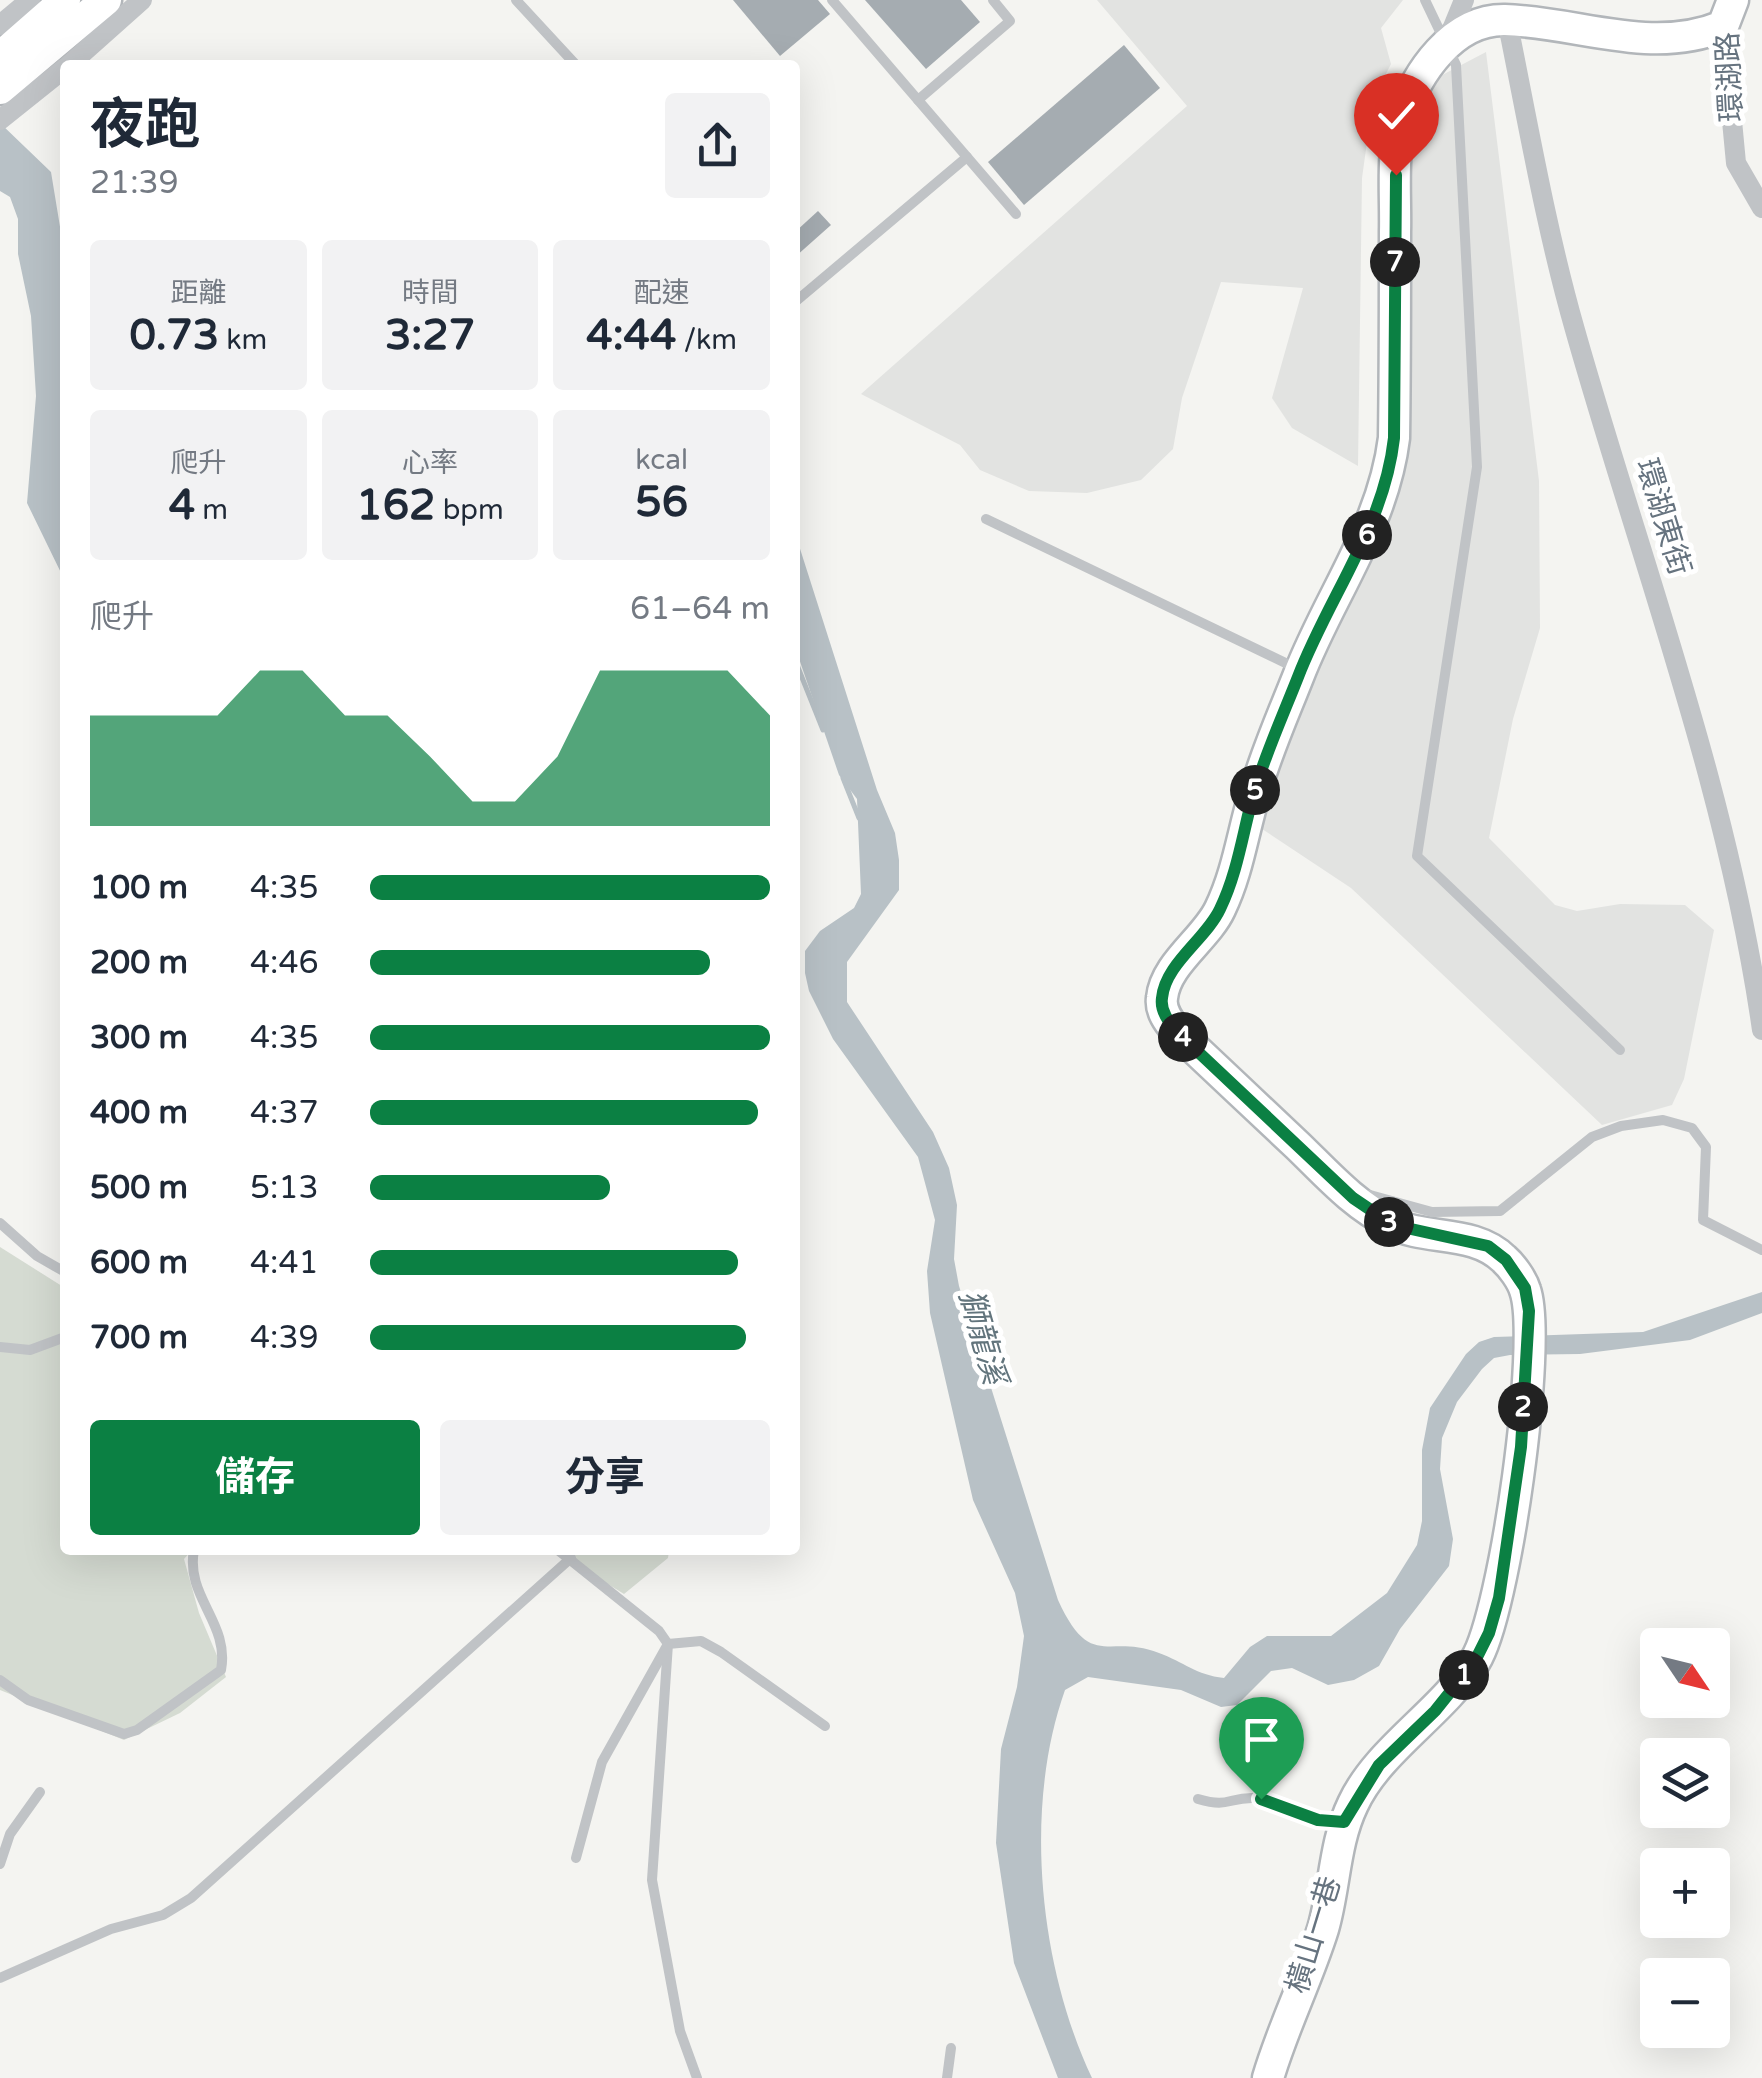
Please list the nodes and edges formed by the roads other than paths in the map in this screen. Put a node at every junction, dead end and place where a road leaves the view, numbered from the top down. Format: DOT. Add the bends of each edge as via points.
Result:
graph roads {
  1 [pos="30,0"];
  2 [pos="66,0"];
  3 [pos="106,0"];
  4 [pos="516,0"];
  5 [pos="832,0"];
  6 [pos="992,0"];
  7 [pos="1425,0"];
  8 [pos="1464,0"];
  9 [pos="139,1"];
  10 [pos="1728,13"];
  11 [pos="1507,20"];
  12 [pos="1446,45"];
  13 [pos="15,56"];
  14 [pos="76,60"];
  15 [pos="571,60"];
  16 [pos="60,63"];
  17 [pos="0,89"];
  18 [pos="918,100"];
  19 [pos="0,120"];
  20 [pos="967,157"];
  21 [pos="1762,208"];
  22 [pos="1016,214"];
  23 [pos="800,298"];
  24 [pos="986,519"];
  25 [pos="1300,671"];
  26 [pos="1755,934"];
  27 [pos="1762,1030"];
  28 [pos="1620,1050"];
  29 [pos="1336,1183"];
  30 [pos="0,1223"];
  31 [pos="1762,1250"];
  32 [pos="60,1269"];
  33 [pos="60,1339"];
  34 [pos="0,1347"];
  35 [pos="193,1555"];
  36 [pos="566,1555"];
  37 [pos="571,1558"];
  38 [pos="668,1644"];
  39 [pos="0,1680"];
  40 [pos="825,1726"];
  41 [pos="40,1792"];
  42 [pos="1198,1799"];
  43 [pos="1344,1822"];
  44 [pos="576,1858"];
  45 [pos="0,1864"];
  46 [pos="0,1978"];
  47 [pos="952,2048"];
  48 [pos="697,2078"];
  49 [pos="947,2078"];
  50 [pos="1268,2078"];
  1 -- 13 [label="street"];
  2 -- 13 [label="street"];
  3 -- 13 [label="street"];
  4 -- 15 [label="lane"];
  5 -- 18 [label="lane"];
  6 -- 18 [label="lane" via="1010,20"];
  7 -- 12 [label="lane"];
  8 -- 12 [label="street"];
  9 -- 14 [label="street"];
  10 -- 11 [label="street" via="1697,36 1666,41"];
  10 -- 21 [label="street, 環湖路" via="1736,163"];
  11 -- 12 [label="street" via="1472,26"];
  11 -- 26 [label="street, 環湖東街" via="1574,327"];
  12 -- 25 [label="street" via="1414,88 1400,122 1390,476"];
  12 -- 28 [label="lane" via="1456,65 1478,468 1418,856"];
  13 -- 16 [label="street"];
  13 -- 17 [label="street"];
  13 -- 19 [label="street"];
  18 -- 20 [label="lane"];
  20 -- 22 [label="lane"];
  20 -- 23 [label="lane"];
  24 -- 25 [label="lane"];
  25 -- 29 [label="street, 橫山一巷" via="1255,790 1232,882 1162,998 1177,1032"];
  26 -- 27 [label="street, 環湖東街"];
  29 -- 31 [label="lane" via="1416,1210 1491,1213 1592,1137 1621,1126 1678,1122 1706,1148 1703,1220"];
  29 -- 43 [label="street, 橫山一巷" via="1393,1225 1488,1246 1525,1288 1529,1311 1521,1447 1489,1633 1435,1711 1379,1765"];
  30 -- 32 [label="lane"];
  33 -- 34 [label="lane" via="30,1350"];
  35 -- 39 [label="lane" via="190,1572 223,1641 222,1670 137,1730 124,1734 28,1700"];
  36 -- 37 [label="lane"];
  37 -- 38 [label="lane"];
  37 -- 46 [label="lane" via="190,1898 163,1915 112,1929"];
  38 -- 40 [label="lane" via="701,1642 721,1652"];
  38 -- 44 [label="lane" via="602,1762"];
  38 -- 48 [label="lane" via="652,1880 680,2031"];
  41 -- 45 [label="lane" via="10,1834"];
  42 -- 43 [label="lane" via="1223,1806 1249,1797"];
  43 -- 50 [label="street, 橫山一巷" via="1323,1929"];
  47 -- 49 [label="lane"];
}
